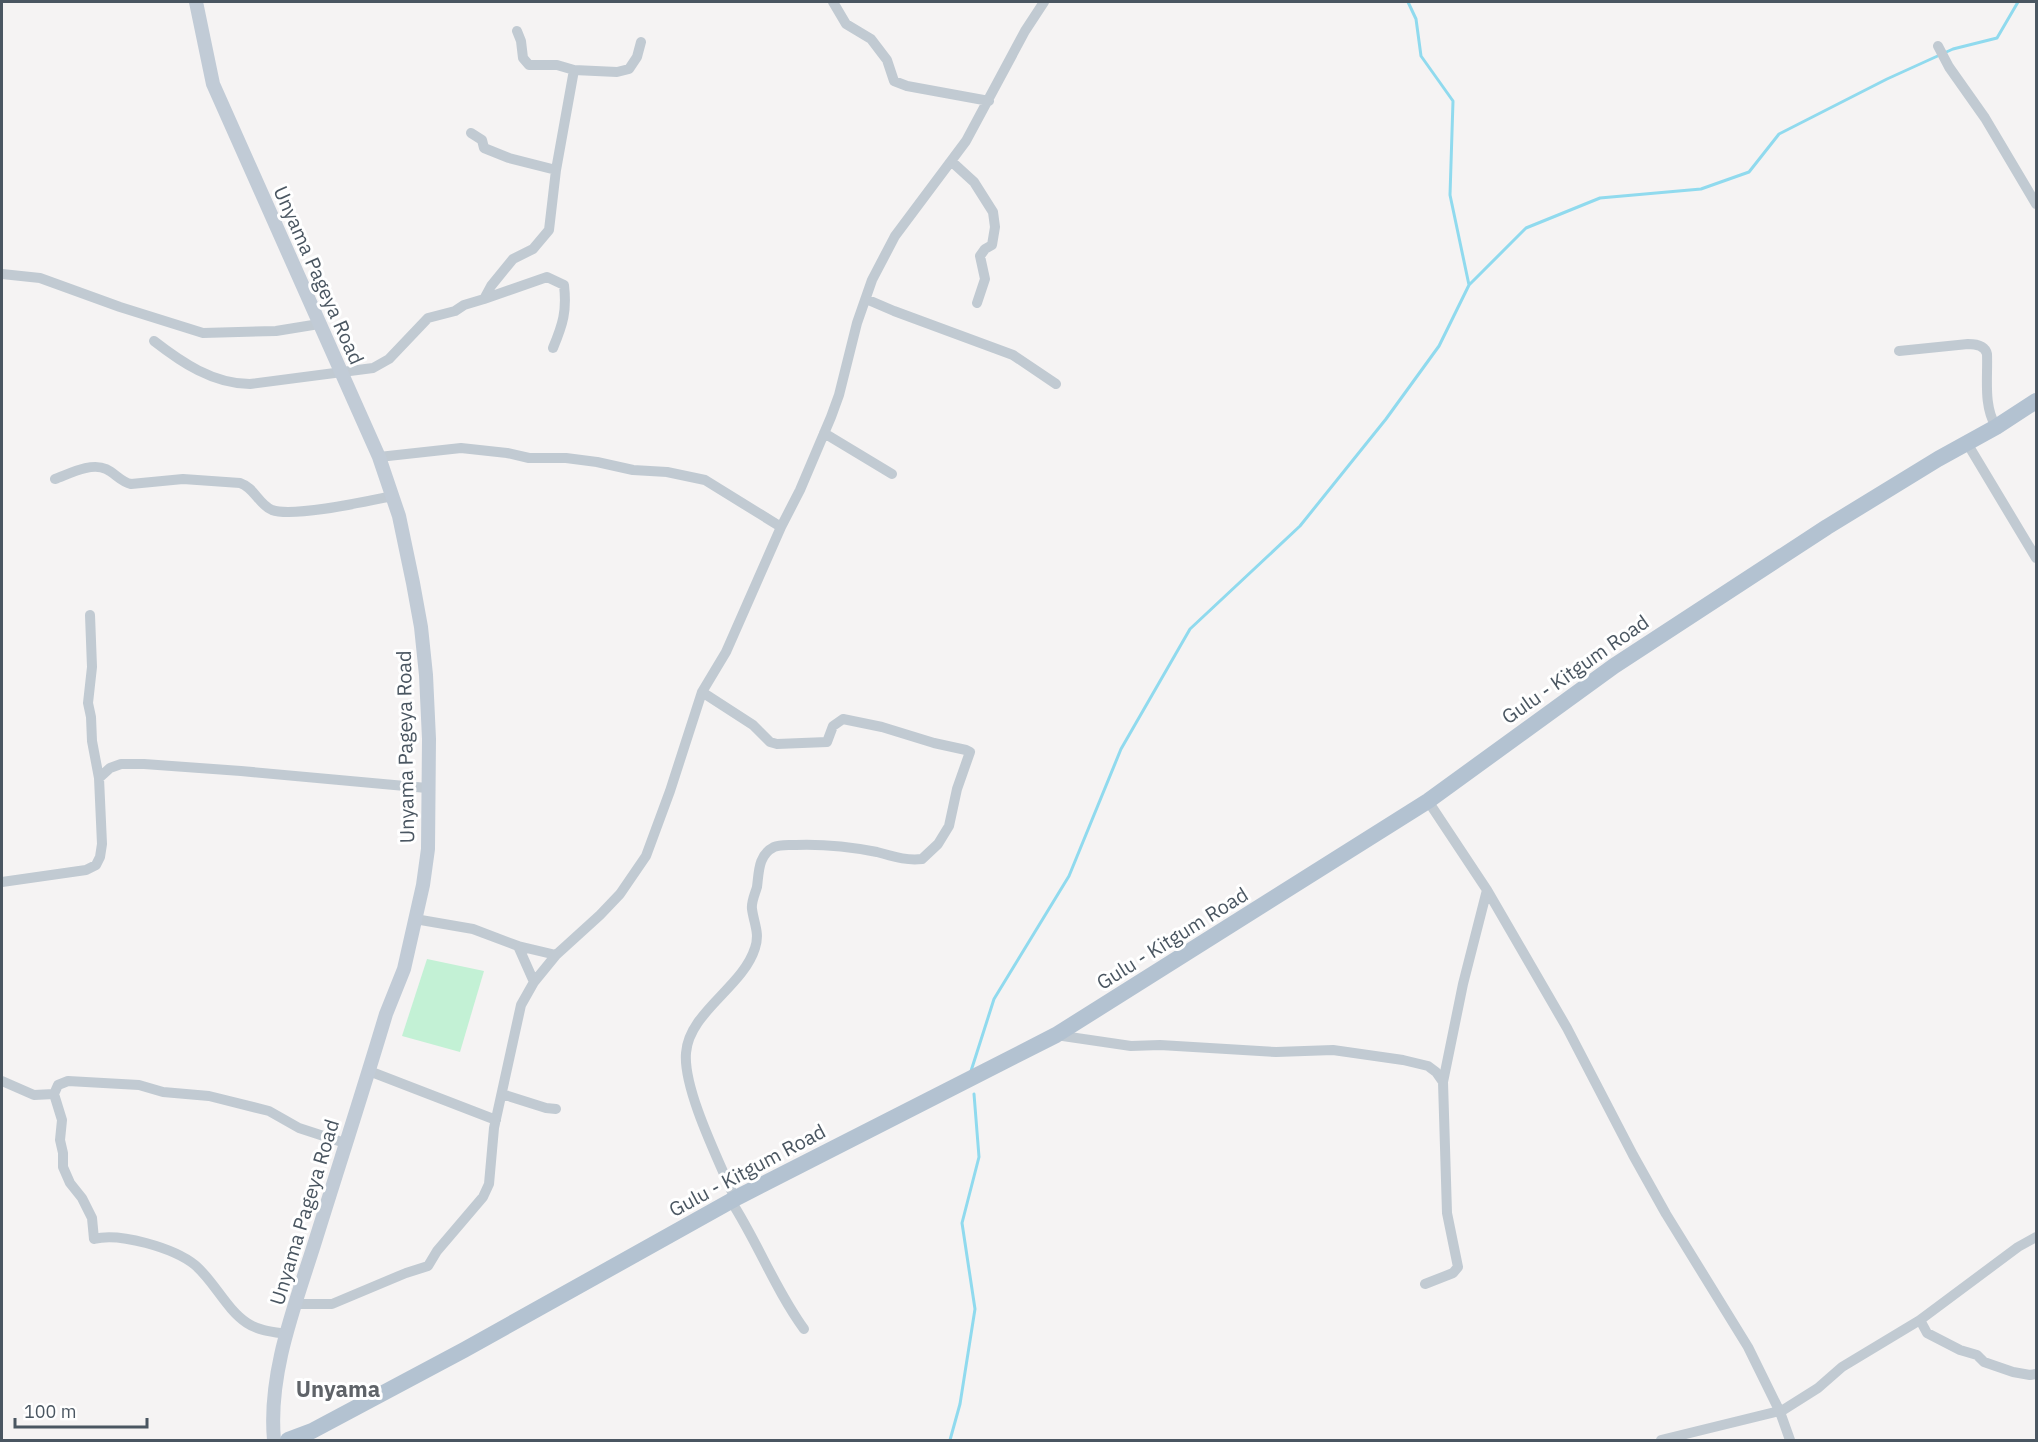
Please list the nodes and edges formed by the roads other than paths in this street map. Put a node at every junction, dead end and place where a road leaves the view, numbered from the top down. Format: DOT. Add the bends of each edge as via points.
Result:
graph roads {
  1 [pos="196,2"];
  2 [pos="833,2"];
  3 [pos="1044,2"];
  4 [pos="518,32"];
  5 [pos="641,42"];
  6 [pos="1938,46"];
  7 [pos="574,70"];
  8 [pos="989,101"];
  9 [pos="471,134"];
  10 [pos="951,160"];
  11 [pos="556,170"];
  12 [pos="2037,204"];
  13 [pos="2,274"];
  14 [pos="484,299"];
  15 [pos="866,299"];
  16 [pos="977,303"];
  17 [pos="319,324"];
  18 [pos="153,341"];
  19 [pos="553,348"];
  20 [pos="1899,351"];
  21 [pos="340,371"];
  22 [pos="1056,384"];
  23 [pos="2037,401"];
  24 [pos="1996,427"];
  25 [pos="824,433"];
  26 [pos="1967,443"];
  27 [pos="379,457"];
  28 [pos="892,474"];
  29 [pos="55,479"];
  30 [pos="393,496"];
  31 [pos="781,527"];
  32 [pos="2037,558"];
  33 [pos="90,615"];
  34 [pos="702,692"];
  35 [pos="99,778"];
  36 [pos="427,788"];
  37 [pos="1428,801"];
  38 [pos="2,882"];
  39 [pos="1487,890"];
  40 [pos="415,919"];
  41 [pos="518,946"];
  42 [pos="556,955"];
  43 [pos="534,982"];
  44 [pos="1056,1035"];
  45 [pos="369,1071"];
  46 [pos="2,1081"];
  47 [pos="1443,1082"];
  48 [pos="54,1094"];
  49 [pos="502,1094"];
  50 [pos="556,1109"];
  51 [pos="496,1120"];
  52 [pos="345,1143"];
  53 [pos="733,1200"];
  54 [pos="2037,1237"];
  55 [pos="1425,1284"];
  56 [pos="296,1304"];
  57 [pos="1920,1320"];
  58 [pos="804,1329"];
  59 [pos="287,1334"];
  60 [pos="2037,1374"];
  61 [pos="1780,1411"];
  62 [pos="274,1440"];
  63 [pos="288,1440"];
  64 [pos="1661,1440"];
  65 [pos="1790,1440"];
  1 -- 17 [label="street, Unyama Pageya Road" via="213,84"];
  2 -- 8 [label="street" via="846,24 871,39 887,60 894,81"];
  3 -- 8 [label="street"];
  4 -- 7 [label="street" via="523,58 529,65 557,65"];
  5 -- 7 [label="street" via="629,69"];
  6 -- 12 [label="street"];
  7 -- 11 [label="street"];
  8 -- 10 [label="street"];
  9 -- 11 [label="street" via="482,140 484,148"];
  10 -- 15 [label="street" via="896,236"];
  10 -- 16 [label="street" via="974,182 993,212 992,245 980,256 985,279"];
  11 -- 14 [label="street" via="549,230 533,249 513,259"];
  13 -- 17 [label="street" via="40,278 203,333 276,331"];
  14 -- 19 [label="street" via="547,277 564,285 567,306"];
  14 -- 21 [label="street" via="428,318 389,359 373,368"];
  15 -- 22 [label="street" via="1013,355"];
  15 -- 25 [label="street"];
  17 -- 21 [label="street, Unyama Pageya Road"];
  18 -- 21 [label="street" via="183,364 233,383"];
  20 -- 24 [label="street" via="1968,344 1984,348 1990,415"];
  21 -- 27 [label="street, Unyama Pageya Road"];
  23 -- 24 [label="main road, Gulu - Kitgum Road"];
  24 -- 26 [label="main road, Gulu - Kitgum Road"];
  25 -- 28 [label="street"];
  25 -- 31 [label="street"];
  26 -- 32 [label="street"];
  26 -- 37 [label="main road, Gulu - Kitgum Road" via="1827,527 1614,666"];
  27 -- 30 [label="street, Unyama Pageya Road"];
  27 -- 31 [label="street" via="460,448 667,472 705,480"];
  29 -- 30 [label="street" via="94,467 108,470 131,484 183,479 240,483 248,486 269,509 284,511 332,508"];
  30 -- 36 [label="street, Unyama Pageya Road" via="424,655 429,739"];
  31 -- 34 [label="street" via="726,652"];
  33 -- 35 [label="street" via="92,667 88,702"];
  34 -- 42 [label="street" via="646,856 620,894"];
  34 -- 53 [label="street" via="777,744 827,742 832,726 843,719 970,752 950,826 922,859 810,844 779,845 761,861 752,904 758,931 754,952 729,989 703,1016 686,1052 689,1081"];
  35 -- 36 [label="street" via="121,764 144,764"];
  35 -- 38 [label="street" via="102,844 96,865 86,870"];
  36 -- 40 [label="street, Unyama Pageya Road" via="428,849"];
  37 -- 39 [label="street"];
  37 -- 44 [label="main road, Gulu - Kitgum Road"];
  39 -- 47 [label="street" via="1462,984"];
  39 -- 61 [label="street" via="1568,1028 1666,1214 1749,1347"];
  40 -- 41 [label="street" via="473,928"];
  40 -- 45 [label="street, Unyama Pageya Road" via="404,969"];
  41 -- 42 [label="street"];
  41 -- 43 [label="street"];
  42 -- 43 [label="street"];
  43 -- 49 [label="street" via="520,1005"];
  44 -- 47 [label="street" via="1131,1046 1349,1052 1428,1065"];
  44 -- 53 [label="main road, Gulu - Kitgum Road"];
  45 -- 51 [label="street"];
  45 -- 52 [label="street, Unyama Pageya Road"];
  46 -- 48 [label="street" via="34,1095"];
  47 -- 55 [label="street" via="1446,1213 1458,1267"];
  48 -- 52 [label="street" via="58,1085 78,1081 209,1096 269,1112 299,1128"];
  48 -- 59 [label="street" via="62,1120 63,1167 92,1218 94,1239 109,1236 174,1254 196,1266 245,1322 258,1329"];
  49 -- 50 [label="street"];
  49 -- 51 [label="street"];
  51 -- 56 [label="street" via="487,1189 428,1266 332,1304"];
  52 -- 56 [label="street, Unyama Pageya Road"];
  53 -- 58 [label="street" via="766,1267"];
  53 -- 63 [label="main road, Gulu - Kitgum Road" via="464,1350"];
  54 -- 57 [label="street"];
  56 -- 59 [label="street, Unyama Pageya Road"];
  57 -- 60 [label="street" via="1927,1333 1977,1355 1984,1362 2013,1372"];
  57 -- 61 [label="street" via="1842,1367 1813,1392"];
  59 -- 62 [label="street, Unyama Pageya Road" via="274,1389"];
  61 -- 64 [label="street"];
  61 -- 65 [label="street"];
}
